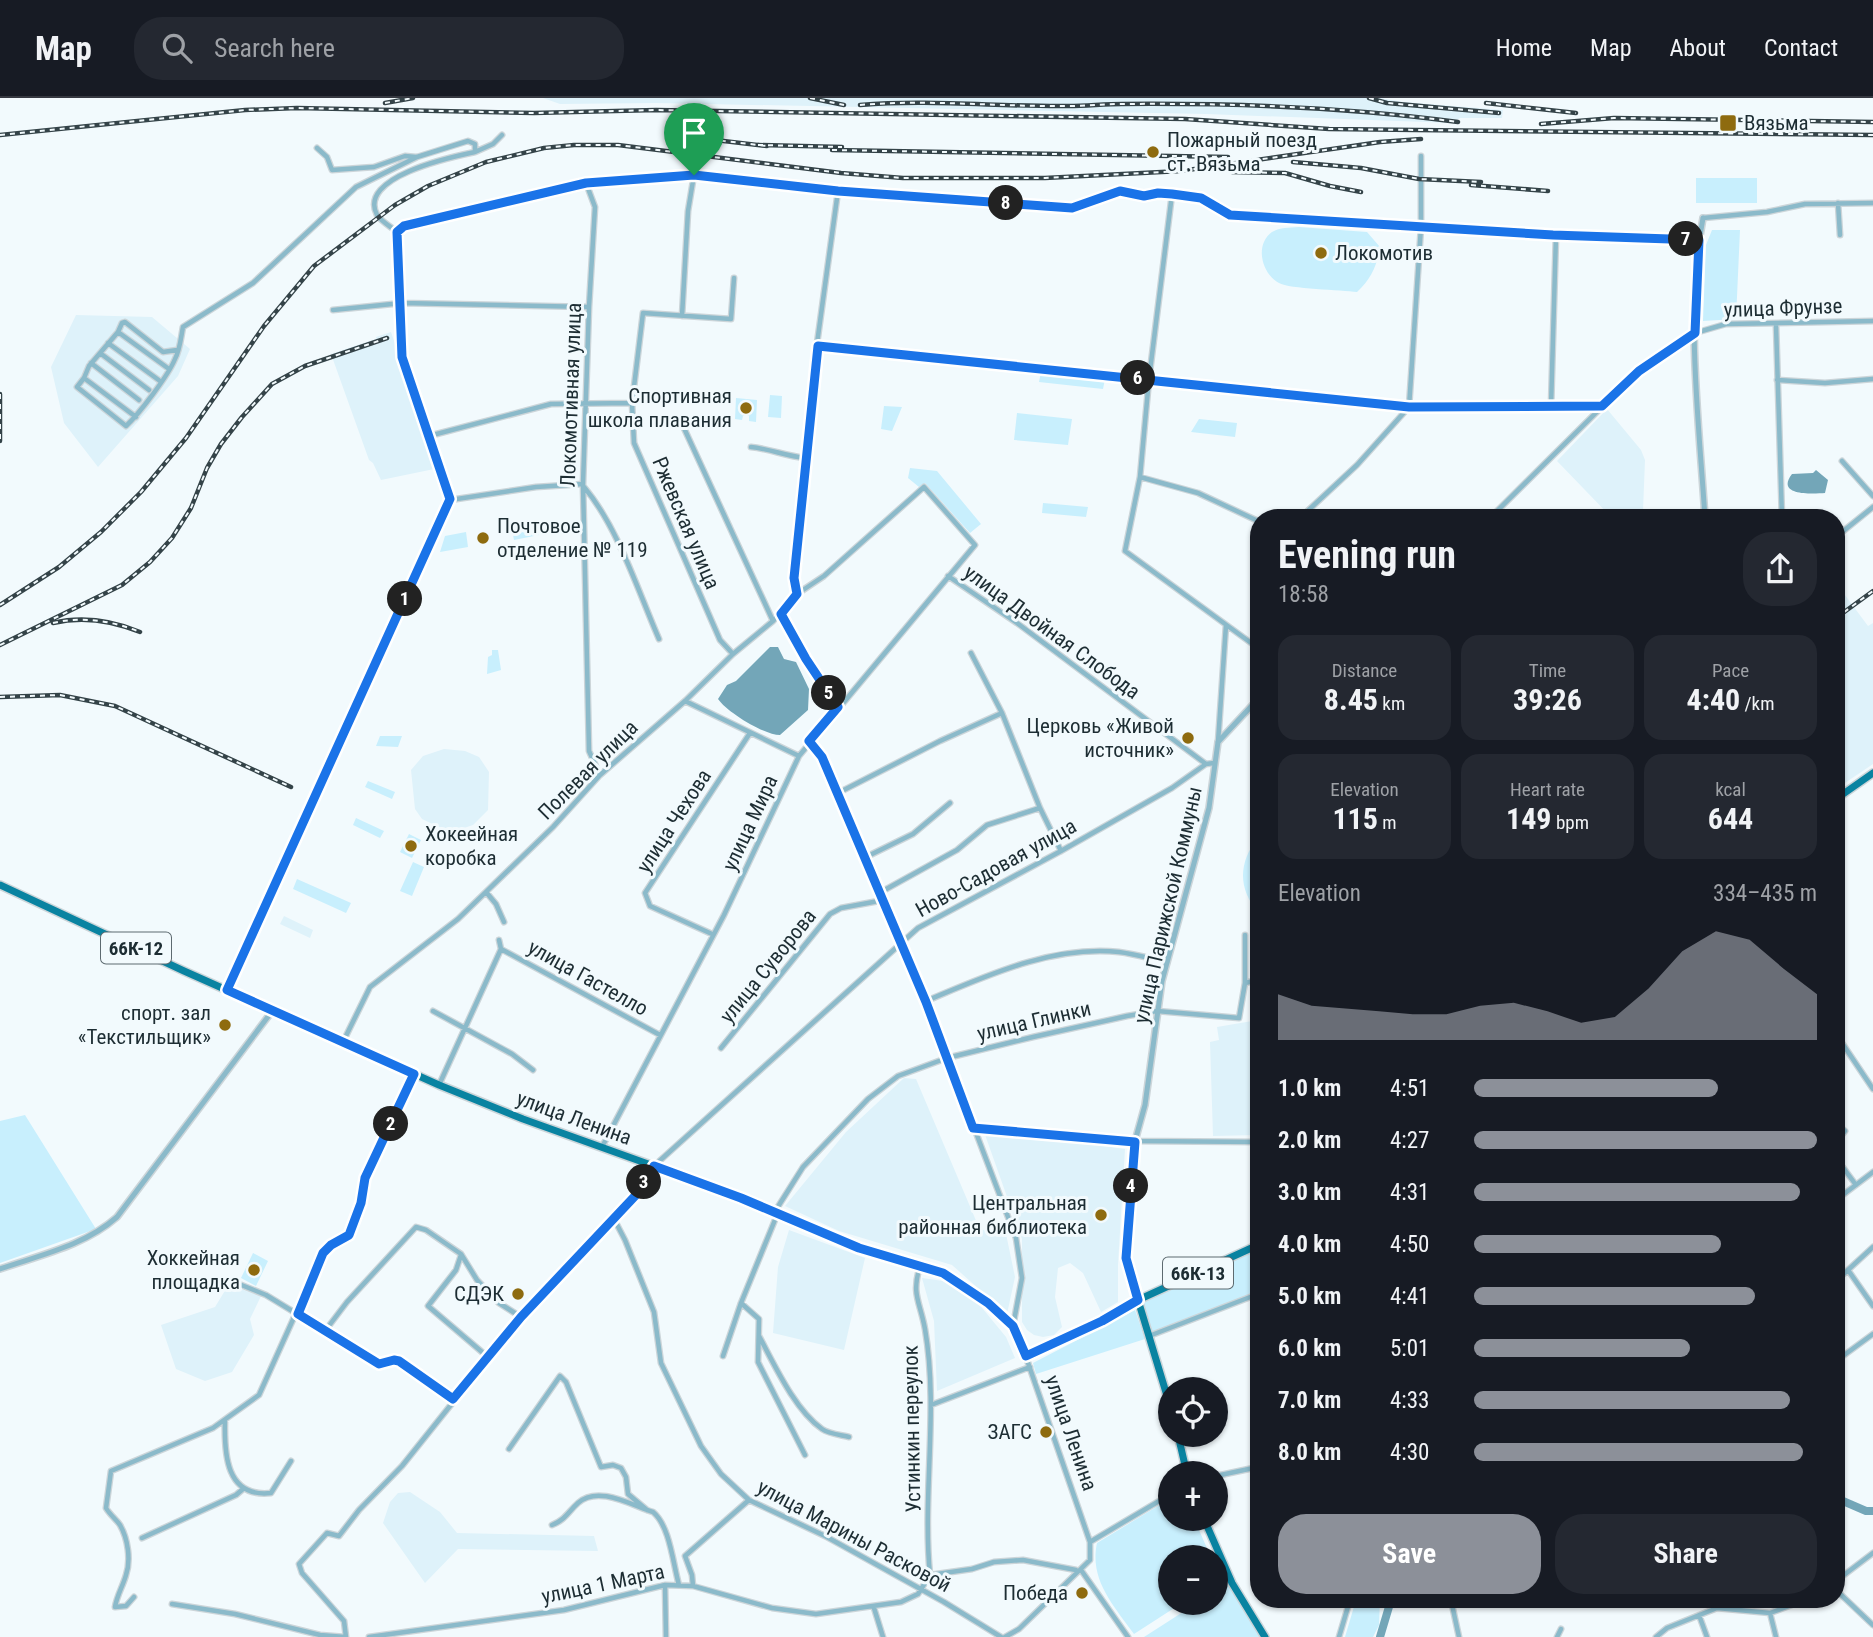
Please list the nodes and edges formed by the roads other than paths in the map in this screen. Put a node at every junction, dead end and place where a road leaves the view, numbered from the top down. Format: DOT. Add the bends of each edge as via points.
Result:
graph roads {
  1 [pos="502,135"];
  2 [pos="317,148"];
  3 [pos="475,152"];
  4 [pos="1421,156"];
  5 [pos="417,157"];
  6 [pos="694,175"];
  7 [pos="586,183"];
  8 [pos="838,191"];
  9 [pos="1172,194"];
  10 [pos="1838,203"];
  11 [pos="1873,203"];
  12 [pos="1703,218"];
  13 [pos="1421,227"];
  14 [pos="397,232"];
  15 [pos="1840,234"];
  16 [pos="1556,235"];
  17 [pos="1699,240"];
  18 [pos="734,278"];
  19 [pos="401,303"];
  20 [pos="589,307"];
  21 [pos="333,310"];
  22 [pos="682,316"];
  23 [pos="1873,321"];
  24 [pos="1776,325"];
  25 [pos="118,332"];
  26 [pos="1695,333"];
  27 [pos="108,343"];
  28 [pos="818,346"];
  29 [pos="178,350"];
  30 [pos="100,353"];
  31 [pos="91,363"];
  32 [pos="169,369"];
  33 [pos="84,378"];
  34 [pos="1149,379"];
  35 [pos="1873,379"];
  36 [pos="1777,380"];
  37 [pos="160,381"];
  38 [pos="149,390"];
  39 [pos="139,400"];
  40 [pos="585,403"];
  41 [pos="632,403"];
  42 [pos="1602,406"];
  43 [pos="1409,407"];
  44 [pos="1551,407"];
  45 [pos="136,417"];
  46 [pos="682,426"];
  47 [pos="429,436"];
  48 [pos="751,447"];
  49 [pos="805,458"];
  50 [pos="1842,461"];
  51 [pos="1140,477"];
  52 [pos="583,485"];
  53 [pos="1873,496"];
  54 [pos="450,499"];
  55 [pos="1873,507"];
  56 [pos="1310,509"];
  57 [pos="1499,509"];
  58 [pos="1704,509"];
  59 [pos="1782,509"];
  60 [pos="1250,517"];
  61 [pos="1845,530"];
  62 [pos="975,545"];
  63 [pos="948,576"];
  64 [pos="797,594"];
  65 [pos="781,614"];
  66 [pos="774,621"];
  67 [pos="1226,624"];
  68 [pos="659,639"];
  69 [pos="1250,642"];
  70 [pos="971,653"];
  71 [pos="733,654"];
  72 [pos="685,701"];
  73 [pos="838,707"];
  74 [pos="1250,707"];
  75 [pos="1002,713"];
  76 [pos="750,733"];
  77 [pos="809,741"];
  78 [pos="1218,741"];
  79 [pos="799,756"];
  80 [pos="1206,764"];
  81 [pos="1214,764"];
  82 [pos="1873,773"];
  83 [pos="600,775"];
  84 [pos="838,793"];
  85 [pos="1845,793"];
  86 [pos="950,803"];
  87 [pos="1041,808"];
  88 [pos="1061,851"];
  89 [pos="866,857"];
  90 [pos="0,885"];
  91 [pos="486,892"];
  92 [pos="881,892"];
  93 [pos="884,900"];
  94 [pos="504,922"];
  95 [pos="712,934"];
  96 [pos="1245,935"];
  97 [pos="499,940"];
  98 [pos="901,941"];
  99 [pos="501,950"];
  100 [pos="1167,962"];
  101 [pos="1250,982"];
  102 [pos="1245,983"];
  103 [pos="227,990"];
  104 [pos="926,1002"];
  105 [pos="273,1010"];
  106 [pos="433,1011"];
  107 [pos="1157,1012"];
  108 [pos="466,1028"];
  109 [pos="660,1035"];
  110 [pos="343,1042"];
  111 [pos="721,1048"];
  112 [pos="1845,1049"];
  113 [pos="947,1058"];
  114 [pos="533,1070"];
  115 [pos="414,1074"];
  116 [pos="439,1085"];
  117 [pos="1873,1089"];
  118 [pos="973,1128"];
  119 [pos="1135,1142"];
  120 [pos="1250,1142"];
  121 [pos="602,1147"];
  122 [pos="654,1166"];
  123 [pos="1845,1171"];
  124 [pos="1873,1172"];
  125 [pos="1856,1185"];
  126 [pos="1845,1193"];
  127 [pos="776,1213"];
  128 [pos="613,1217"];
  129 [pos="1873,1247"];
  130 [pos="1250,1249"];
  131 [pos="461,1254"];
  132 [pos="920,1266"];
  133 [pos="0,1269"];
  134 [pos="1848,1270"];
  135 [pos="1845,1273"];
  136 [pos="229,1280"];
  137 [pos="1250,1297"];
  138 [pos="1138,1300"];
  139 [pos="741,1303"];
  140 [pos="1873,1306"];
  141 [pos="298,1314"];
  142 [pos="521,1317"];
  143 [pos="1013,1326"];
  144 [pos="325,1331"];
  145 [pos="1873,1334"];
  146 [pos="759,1336"];
  147 [pos="1149,1336"];
  148 [pos="1845,1354"];
  149 [pos="723,1356"];
  150 [pos="1026,1356"];
  151 [pos="489,1359"];
  152 [pos="1030,1367"];
  153 [pos="1161,1377"];
  154 [pos="453,1399"];
  155 [pos="931,1405"];
  156 [pos="225,1419"];
  157 [pos="849,1437"];
  158 [pos="509,1449"];
  159 [pos="805,1455"];
  160 [pos="291,1461"];
  161 [pos="1250,1468"];
  162 [pos="1228,1473"];
  163 [pos="243,1489"];
  164 [pos="748,1500"];
  165 [pos="1158,1502"];
  166 [pos="647,1510"];
  167 [pos="552,1525"];
  168 [pos="1209,1531"];
  169 [pos="142,1538"];
  170 [pos="1090,1542"];
  171 [pos="1873,1553"];
  172 [pos="1079,1570"];
  173 [pos="1845,1574"];
  174 [pos="930,1576"];
  175 [pos="679,1585"];
  176 [pos="665,1586"];
  177 [pos="693,1586"];
  178 [pos="921,1589"];
  179 [pos="134,1597"];
  180 [pos="1845,1599"];
  181 [pos="173,1604"];
  182 [pos="874,1607"];
  183 [pos="1348,1608"];
  184 [pos="1453,1608"];
  185 [pos="1785,1608"];
  186 [pos="1770,1614"];
  187 [pos="1699,1615"];
  188 [pos="1873,1625"];
  189 [pos="1561,1629"];
  190 [pos="345,1637"];
  191 [pos="369,1637"];
  192 [pos="666,1637"];
  193 [pos="883,1637"];
  194 [pos="1003,1637"];
  195 [pos="1128,1637"];
  196 [pos="1265,1637"];
  197 [pos="1339,1637"];
  198 [pos="1459,1637"];
  199 [pos="1557,1637"];
  200 [pos="1656,1637"];
  201 [pos="1707,1637"];
  202 [pos="1776,1637"];
  1 -- 3 [label="street"];
  2 -- 5 [label="street" via="332,170"];
  3 -- 5 [label="street" via="475,144 468,141"];
  3 -- 14 [label="street" via="431,163 377,191 373,202 377,216"];
  4 -- 13 [label="street"];
  5 -- 29 [label="street" via="356,187 253,283 183,327"];
  6 -- 7 [label="street"];
  6 -- 8 [label="street"];
  6 -- 22 [label="street"];
  7 -- 14 [label="street" via="404,226"];
  7 -- 20 [label="street, Локомотивная улица" via="594,207"];
  8 -- 9 [label="street" via="1072,208 1120,191 1144,196"];
  8 -- 28 [label="street"];
  9 -- 13 [label="street" via="1201,198 1230,215"];
  9 -- 34 [label="street"];
  10 -- 11 [label="street"];
  10 -- 12 [label="street"];
  10 -- 15 [label="street"];
  12 -- 17 [label="street"];
  13 -- 16 [label="street"];
  13 -- 43 [label="street"];
  14 -- 19 [label="street"];
  16 -- 17 [label="street"];
  16 -- 44 [label="street"];
  17 -- 26 [label="street"];
  18 -- 22 [label="street" via="731,319"];
  19 -- 20 [label="street"];
  19 -- 21 [label="street"];
  19 -- 47 [label="street" via="402,357"];
  20 -- 40 [label="street, Локомотивная улица"];
  22 -- 41 [label="street, Ржевская улица" via="643,313"];
  23 -- 24 [label="street, улица Фрунзе"];
  24 -- 26 [label="street, улица Фрунзе" via="1726,324"];
  24 -- 36 [label="street"];
  25 -- 27 [label="street"];
  25 -- 29 [label="street" via="125,322 163,352"];
  25 -- 32 [label="street"];
  26 -- 42 [label="street, улица Фрунзе" via="1639,371"];
  26 -- 58 [label="street"];
  27 -- 30 [label="street"];
  27 -- 37 [label="street"];
  28 -- 34 [label="street"];
  28 -- 49 [label="street"];
  29 -- 32 [label="street"];
  30 -- 31 [label="street"];
  30 -- 38 [label="street"];
  31 -- 33 [label="street"];
  31 -- 39 [label="street"];
  32 -- 37 [label="street"];
  33 -- 45 [label="street"];
  33 -- 45 [label="street" via="77,387 126,426"];
  34 -- 43 [label="street"];
  34 -- 51 [label="street"];
  35 -- 36 [label="street"];
  36 -- 59 [label="street"];
  37 -- 45 [label="street"];
  40 -- 41 [label="street"];
  40 -- 47 [label="street" via="551,404"];
  40 -- 52 [label="street, Локомотивная улица"];
  41 -- 71 [label="street, Ржевская улица" via="634,443 720,640"];
  42 -- 44 [label="street"];
  42 -- 57 [label="street, улица Фрунзе"];
  43 -- 44 [label="street"];
  43 -- 56 [label="street"];
  46 -- 66 [label="street"];
  47 -- 54 [label="street"];
  48 -- 49 [label="street"];
  49 -- 64 [label="street" via="794,578"];
  50 -- 53 [label="street"];
  51 -- 60 [label="street" via="1198,493"];
  51 -- 67 [label="street" via="1125,551"];
  52 -- 54 [label="street"];
  52 -- 68 [label="street" via="598,503"];
  52 -- 83 [label="street, Локомотивная улица" via="589,751"];
  54 -- 103 [label="street"];
  55 -- 61 [label="street"];
  62 -- 63 [label="street, улица Мира"];
  62 -- 64 [label="street, Полевая улица" via="924,487 824,576"];
  63 -- 73 [label="street, улица Мира"];
  63 -- 80 [label="street, улица Двойная Слобода"];
  64 -- 65 [label="street, Полевая улица"];
  65 -- 66 [label="street, Полевая улица"];
  65 -- 73 [label="street"];
  66 -- 71 [label="street, Полевая улица"];
  67 -- 69 [label="street"];
  67 -- 78 [label="street"];
  70 -- 75 [label="street"];
  71 -- 72 [label="street, Полевая улица"];
  72 -- 76 [label="street"];
  72 -- 83 [label="street, Полевая улица"];
  73 -- 77 [label="street, улица Мира"];
  74 -- 78 [label="street"];
  75 -- 84 [label="street"];
  75 -- 87 [label="street"];
  76 -- 79 [label="street"];
  76 -- 95 [label="street, улица Чехова" via="645,893 650,906"];
  77 -- 79 [label="street, улица Мира"];
  77 -- 84 [label="street" via="822,757"];
  78 -- 81 [label="street, улица Парижской Коммуны"];
  79 -- 95 [label="street, улица Мира"];
  80 -- 81 [label="street"];
  80 -- 88 [label="street, Ново-Садовая улица"];
  81 -- 100 [label="street, улица Парижской Коммуны" via="1209,808"];
  82 -- 85 [label="main road"];
  83 -- 91 [label="street, Полевая улица"];
  84 -- 89 [label="street"];
  86 -- 89 [label="street" via="913,834"];
  87 -- 88 [label="street"];
  87 -- 92 [label="street" via="987,825 957,850"];
  88 -- 98 [label="street, Ново-Садовая улица"];
  89 -- 92 [label="street"];
  90 -- 103 [label="main road, улица Ленина / 66К-12"];
  91 -- 94 [label="street"];
  91 -- 110 [label="street, Полевая улица" via="370,987"];
  92 -- 93 [label="street"];
  93 -- 98 [label="street"];
  93 -- 111 [label="street, улица Суворова" via="830,914"];
  95 -- 109 [label="street, улица Мира"];
  96 -- 102 [label="street, улица Глинки"];
  97 -- 99 [label="street"];
  98 -- 104 [label="street"];
  98 -- 122 [label="street, Ново-Садовая улица"];
  99 -- 108 [label="street"];
  99 -- 109 [label="street, улица Гастелло"];
  100 -- 104 [label="street" via="1119,952 1065,953 996,972"];
  100 -- 107 [label="street, улица Парижской Коммуны"];
  101 -- 102 [label="street"];
  102 -- 107 [label="street, улица Глинки" via="1239,1018"];
  103 -- 105 [label="main road, улица Ленина / 66К-12"];
  104 -- 113 [label="street"];
  105 -- 110 [label="main road, улица Ленина / 66К-12"];
  105 -- 133 [label="street" via="117,1217 84,1240"];
  106 -- 108 [label="street"];
  107 -- 113 [label="street, улица Глинки"];
  107 -- 119 [label="street, улица Парижской Коммуны"];
  108 -- 114 [label="street"];
  108 -- 116 [label="street"];
  109 -- 121 [label="street, улица Мира"];
  110 -- 115 [label="main road, улица Ленина / 66К-12"];
  112 -- 117 [label="street"];
  113 -- 118 [label="street"];
  113 -- 127 [label="street, улица Глинки" via="898,1076 868,1099 803,1167"];
  115 -- 116 [label="main road, улица Ленина / 66К-12"];
  115 -- 141 [label="street" via="365,1178 349,1235 323,1253"];
  116 -- 121 [label="main road, улица Ленина / 66К-12"];
  118 -- 119 [label="street"];
  118 -- 143 [label="street" via="1016,1238 1022,1279"];
  119 -- 120 [label="street"];
  119 -- 138 [label="street, улица Парижской Коммуны" via="1126,1258"];
  121 -- 122 [label="main road, улица Ленина / 66К-12"];
  122 -- 127 [label="main road, улица Ленина / 66К-12"];
  122 -- 128 [label="street, Ново-Садовая улица" via="635,1196"];
  123 -- 125 [label="street"];
  124 -- 125 [label="street"];
  125 -- 126 [label="street"];
  127 -- 132 [label="main road, улица Ленина / 66К-12" via="859,1248"];
  127 -- 139 [label="street, улица Глинки"];
  128 -- 142 [label="street, Ново-Садовая улица"];
  128 -- 164 [label="street, улица Марины Расковой" via="654,1312 661,1363 708,1456"];
  129 -- 134 [label="street"];
  130 -- 138 [label="main road, 66К-13"];
  131 -- 142 [label="street" via="477,1280"];
  131 -- 144 [label="street" via="416,1227"];
  131 -- 151 [label="street" via="456,1270 428,1306"];
  132 -- 143 [label="main road, улица Ленина / 66К-12" via="959,1282"];
  132 -- 155 [label="street, Устинкин переулок" via="914,1285 925,1329"];
  134 -- 135 [label="street"];
  134 -- 140 [label="street"];
  136 -- 141 [label="street"];
  137 -- 147 [label="street"];
  138 -- 147 [label="main road"];
  138 -- 150 [label="main road"];
  139 -- 146 [label="street" via="759,1319"];
  139 -- 149 [label="street, улица Глинки"];
  141 -- 144 [label="street"];
  141 -- 156 [label="street" via="260,1395"];
  142 -- 151 [label="street, Ново-Садовая улица"];
  143 -- 150 [label="main road, улица Ленина / 66К-12"];
  144 -- 154 [label="street" via="379,1364 399,1361"];
  145 -- 148 [label="street"];
  146 -- 157 [label="street" via="806,1414 824,1431"];
  146 -- 159 [label="street" via="758,1362"];
  147 -- 153 [label="main road"];
  150 -- 152 [label="street, улица Ленина"];
  151 -- 154 [label="street, Ново-Садовая улица"];
  152 -- 155 [label="street"];
  152 -- 170 [label="street, улица Ленина"];
  154 -- 190 [label="street, Ново-Садовая улица" via="402,1466 339,1536 327,1533 299,1564 307,1581 344,1621"];
  155 -- 174 [label="street, Устинкин переулок"];
  156 -- 163 [label="street" via="226,1460"];
  156 -- 179 [label="street" via="111,1471 106,1507 119,1525 129,1562 115,1607 125,1606"];
  158 -- 166 [label="street" via="560,1376 601,1467 621,1468 628,1494"];
  160 -- 163 [label="street" via="271,1493"];
  161 -- 162 [label="street"];
  163 -- 169 [label="street"];
  164 -- 177 [label="street" via="685,1556"];
  164 -- 178 [label="street, улица Марины Расковой"];
  165 -- 170 [label="street"];
  166 -- 167 [label="street" via="599,1494 579,1502"];
  166 -- 175 [label="street" via="660,1518 666,1530"];
  168 -- 196 [label="main road" via="1232,1583"];
  170 -- 172 [label="street" via="1090,1560"];
  171 -- 173 [label="street"];
  172 -- 174 [label="street" via="1023,1560"];
  172 -- 194 [label="street, улица Марины Расковой" via="1018,1629"];
  172 -- 195 [label="street"];
  174 -- 178 [label="street"];
  175 -- 176 [label="street, улица 1 Марта"];
  175 -- 177 [label="street, улица 1 Марта"];
  176 -- 191 [label="street, улица 1 Марта" via="564,1610"];
  176 -- 192 [label="street"];
  177 -- 182 [label="street, улица 1 Марта" via="772,1608 816,1614"];
  178 -- 182 [label="street, улица 1 Марта" via="901,1602"];
  178 -- 194 [label="street, улица Марины Расковой"];
  180 -- 188 [label="street"];
  181 -- 190 [label="street"];
  182 -- 193 [label="street"];
  183 -- 197 [label="street"];
  184 -- 198 [label="street"];
  185 -- 186 [label="street"];
  186 -- 187 [label="street" via="1717,1608"];
  186 -- 202 [label="street"];
  187 -- 200 [label="street"];
  187 -- 201 [label="street"];
  189 -- 199 [label="street"];
}
